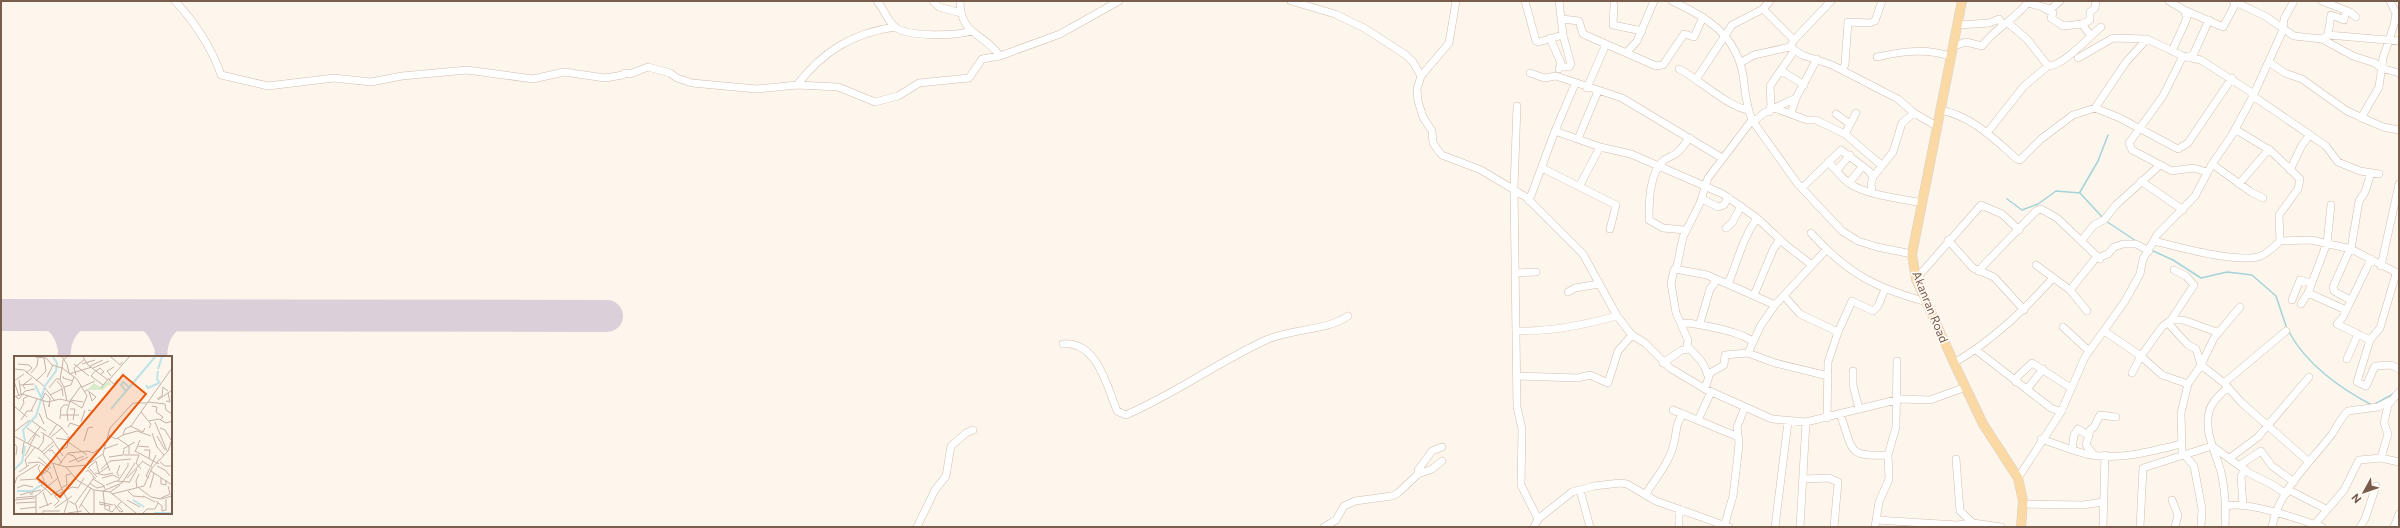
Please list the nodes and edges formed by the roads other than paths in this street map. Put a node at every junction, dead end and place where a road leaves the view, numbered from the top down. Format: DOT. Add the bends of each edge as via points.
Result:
graph roads {
  1 [pos="175,1"];
  2 [pos="878,1"];
  3 [pos="933,1"];
  4 [pos="960,1"];
  5 [pos="1119,1"];
  6 [pos="1291,1"];
  7 [pos="1456,1"];
  8 [pos="1525,1"];
  9 [pos="1559,1"];
  10 [pos="1654,1"];
  11 [pos="1672,1"];
  12 [pos="1770,1"];
  13 [pos="1882,1"];
  14 [pos="1962,1"];
  15 [pos="2060,1"];
  16 [pos="2096,1"];
  17 [pos="2170,1"];
  18 [pos="2294,1"];
  19 [pos="2322,1"];
  20 [pos="2390,1"];
  21 [pos="1828,2"];
  22 [pos="2029,2"];
  23 [pos="2235,2"];
  24 [pos="1614,6"];
  25 [pos="2181,6"];
  26 [pos="2042,7"];
  27 [pos="1763,9"];
  28 [pos="2346,12"];
  29 [pos="961,13"];
  30 [pos="1703,17"];
  31 [pos="2356,17"];
  32 [pos="1562,19"];
  33 [pos="2209,20"];
  34 [pos="2008,23"];
  35 [pos="2082,24"];
  36 [pos="1959,25"];
  37 [pos="895,27"];
  38 [pos="2101,27"];
  39 [pos="2283,30"];
  40 [pos="971,31"];
  41 [pos="1642,31"];
  42 [pos="1563,35"];
  43 [pos="1726,35"];
  44 [pos="2091,36"];
  45 [pos="2325,37"];
  46 [pos="1550,38"];
  47 [pos="2147,39"];
  48 [pos="2390,39"];
  49 [pos="2399,41"];
  50 [pos="1606,44"];
  51 [pos="1793,46"];
  52 [pos="1954,46"];
  53 [pos="2172,51"];
  54 [pos="1628,52"];
  55 [pos="1000,56"];
  56 [pos="1877,56"];
  57 [pos="1952,57"];
  58 [pos="2186,57"];
  59 [pos="2078,58"];
  60 [pos="1817,59"];
  61 [pos="2269,62"];
  62 [pos="1740,63"];
  63 [pos="2048,66"];
  64 [pos="1560,67"];
  65 [pos="2381,68"];
  66 [pos="1679,69"];
  67 [pos="1843,70"];
  68 [pos="1782,71"];
  69 [pos="1530,73"];
  70 [pos="2399,73"];
  71 [pos="1421,76"];
  72 [pos="1556,76"];
  73 [pos="1697,78"];
  74 [pos="2232,78"];
  75 [pos="1575,84"];
  76 [pos="797,85"];
  77 [pos="1804,85"];
  78 [pos="1586,88"];
  79 [pos="1598,91"];
  80 [pos="2254,95"];
  81 [pos="1796,98"];
  82 [pos="1517,106"];
  83 [pos="2094,108"];
  84 [pos="1777,109"];
  85 [pos="1748,110"];
  86 [pos="1940,110"];
  87 [pos="1769,112"];
  88 [pos="1791,113"];
  89 [pos="1856,113"];
  90 [pos="1914,113"];
  91 [pos="1836,114"];
  92 [pos="2361,118"];
  93 [pos="1753,121"];
  94 [pos="1850,124"];
  95 [pos="1938,127"];
  96 [pos="2235,129"];
  97 [pos="2139,130"];
  98 [pos="2399,130"];
  99 [pos="1555,131"];
  100 [pos="1987,133"];
  101 [pos="1846,134"];
  102 [pos="2310,135"];
  103 [pos="1690,138"];
  104 [pos="1578,139"];
  105 [pos="1600,147"];
  106 [pos="2269,149"];
  107 [pos="1850,155"];
  108 [pos="1722,158"];
  109 [pos="1828,162"];
  110 [pos="2212,164"];
  111 [pos="1881,165"];
  112 [pos="2160,165"];
  113 [pos="1862,166"];
  114 [pos="1658,167"];
  115 [pos="1542,168"];
  116 [pos="1837,170"];
  117 [pos="2290,170"];
  118 [pos="2207,172"];
  119 [pos="1873,177"];
  120 [pos="2141,181"];
  121 [pos="1849,183"];
  122 [pos="2239,184"];
  123 [pos="2399,184"];
  124 [pos="1580,186"];
  125 [pos="1706,187"];
  126 [pos="1802,188"];
  127 [pos="1517,192"];
  128 [pos="1872,192"];
  129 [pos="1728,197"];
  130 [pos="2263,198"];
  131 [pos="1702,200"];
  132 [pos="1529,201"];
  133 [pos="1922,203"];
  134 [pos="2332,205"];
  135 [pos="1741,206"];
  136 [pos="2183,210"];
  137 [pos="2396,214"];
  138 [pos="1757,218"];
  139 [pos="1726,228"];
  140 [pos="1610,229"];
  141 [pos="1685,230"];
  142 [pos="2019,230"];
  143 [pos="1811,233"];
  144 [pos="1780,239"];
  145 [pos="1948,240"];
  146 [pos="2081,240"];
  147 [pos="2280,241"];
  148 [pos="2327,243"];
  149 [pos="2151,248"];
  150 [pos="2350,249"];
  151 [pos="1826,250"];
  152 [pos="1912,254"];
  153 [pos="2100,259"];
  154 [pos="2371,259"];
  155 [pos="1812,265"];
  156 [pos="2036,265"];
  157 [pos="2381,266"];
  158 [pos="1675,269"];
  159 [pos="2174,270"];
  160 [pos="1978,271"];
  161 [pos="1536,272"];
  162 [pos="1516,273"];
  163 [pos="2398,274"];
  164 [pos="2053,278"];
  165 [pos="1916,279"];
  166 [pos="1717,280"];
  167 [pos="2311,283"];
  168 [pos="1599,284"];
  169 [pos="1728,284"];
  170 [pos="2296,288"];
  171 [pos="1885,289"];
  172 [pos="2070,290"];
  173 [pos="1568,292"];
  174 [pos="2307,293"];
  175 [pos="1754,295"];
  176 [pos="1784,296"];
  177 [pos="2292,300"];
  178 [pos="2350,300"];
  179 [pos="1927,302"];
  180 [pos="2301,304"];
  181 [pos="1775,305"];
  182 [pos="2240,307"];
  183 [pos="2024,310"];
  184 [pos="2346,310"];
  185 [pos="2087,311"];
  186 [pos="1348,316"];
  187 [pos="1617,316"];
  188 [pos="2170,322"];
  189 [pos="1682,323"];
  190 [pos="1700,324"];
  191 [pos="2062,327"];
  192 [pos="1516,331"];
  193 [pos="2104,331"];
  194 [pos="2286,331"];
  195 [pos="1838,332"];
  196 [pos="2217,332"];
  197 [pos="2358,334"];
  198 [pos="1632,335"];
  199 [pos="2370,340"];
  200 [pos="1753,342"];
  201 [pos="1063,344"];
  202 [pos="1690,349"];
  203 [pos="1976,350"];
  204 [pos="2089,351"];
  205 [pos="1748,352"];
  206 [pos="2141,356"];
  207 [pos="2347,359"];
  208 [pos="1897,362"];
  209 [pos="1663,363"];
  210 [pos="1954,363"];
  211 [pos="2201,365"];
  212 [pos="2398,367"];
  213 [pos="2043,370"];
  214 [pos="1853,371"];
  215 [pos="2132,373"];
  216 [pos="1517,376"];
  217 [pos="1708,376"];
  218 [pos="1828,376"];
  219 [pos="2309,377"];
  220 [pos="2016,382"];
  221 [pos="2188,384"];
  222 [pos="2225,385"];
  223 [pos="1966,387"];
  224 [pos="2028,388"];
  225 [pos="2071,388"];
  226 [pos="1708,391"];
  227 [pos="2399,392"];
  228 [pos="1896,400"];
  229 [pos="2390,401"];
  230 [pos="1744,408"];
  231 [pos="1859,408"];
  232 [pos="1673,410"];
  233 [pos="2061,412"];
  234 [pos="1683,414"];
  235 [pos="1840,414"];
  236 [pos="2116,417"];
  237 [pos="1827,418"];
  238 [pos="1698,420"];
  239 [pos="1788,422"];
  240 [pos="1806,422"];
  241 [pos="2268,425"];
  242 [pos="973,430"];
  243 [pos="1736,436"];
  244 [pos="2089,436"];
  245 [pos="2041,439"];
  246 [pos="2181,444"];
  247 [pos="2212,446"];
  248 [pos="1442,447"];
  249 [pos="2072,450"];
  250 [pos="1888,455"];
  251 [pos="2094,455"];
  252 [pos="2184,455"];
  253 [pos="2105,456"];
  254 [pos="2230,458"];
  255 [pos="2381,458"];
  256 [pos="1956,459"];
  257 [pos="1442,461"];
  258 [pos="2309,462"];
  259 [pos="2399,462"];
  260 [pos="2243,468"];
  261 [pos="1418,474"];
  262 [pos="2018,478"];
  263 [pos="1803,479"];
  264 [pos="2294,482"];
  265 [pos="2376,486"];
  266 [pos="1580,490"];
  267 [pos="2287,492"];
  268 [pos="1645,495"];
  269 [pos="2172,500"];
  270 [pos="2103,502"];
  271 [pos="2023,504"];
  272 [pos="2226,506"];
  273 [pos="2242,506"];
  274 [pos="1679,509"];
  275 [pos="2326,509"];
  276 [pos="2274,512"];
  277 [pos="2399,514"];
  278 [pos="1973,523"];
  279 [pos="1876,524"];
  280 [pos="2314,524"];
  281 [pos="1535,525"];
  282 [pos="1726,526"];
  283 [pos="917,527"];
  284 [pos="1324,527"];
  285 [pos="1590,527"];
  286 [pos="1679,527"];
  287 [pos="1775,527"];
  288 [pos="1800,527"];
  289 [pos="1834,527"];
  290 [pos="2001,527"];
  291 [pos="2021,527"];
  292 [pos="2103,527"];
  293 [pos="2140,527"];
  294 [pos="2175,527"];
  295 [pos="2201,527"];
  296 [pos="2224,527"];
  297 [pos="2272,527"];
  298 [pos="2322,527"];
  299 [pos="2360,527"];
  300 [pos="2394,527"];
  1 -- 76 [label="street" via="191,19 216,61 221,75 268,86 323,78 371,82 402,76 467,70 533,79 564,72 606,78 630,74 648,67 692,83 757,89"];
  2 -- 37 [label="street"];
  3 -- 29 [label="street" via="939,7"];
  4 -- 29 [label="street"];
  5 -- 55 [label="street" via="1060,34"];
  6 -- 71 [label="street" via="1335,14 1364,28 1406,55"];
  7 -- 71 [label="street" via="1449,43"];
  8 -- 46 [label="street" via="1536,41"];
  9 -- 32 [label="street"];
  10 -- 41 [label="street"];
  11 -- 30 [label="street"];
  12 -- 27 [label="street"];
  13 -- 67 [label="street" via="1875,21 1848,22"];
  14 -- 36 [label="main road, Akanran Road"];
  15 -- 26 [label="street" via="2051,9"];
  16 -- 35 [label="street" via="2095,8 2090,12 2090,20"];
  17 -- 25 [label="street"];
  18 -- 39 [label="street" via="2284,19"];
  19 -- 28 [label="street"];
  20 -- 48 [label="street" via="2396,13"];
  21 -- 51 [label="street"];
  22 -- 26 [label="street"];
  22 -- 34 [label="street"];
  23 -- 33 [label="street" via="2223,27"];
  23 -- 39 [label="street" via="2265,16"];
  24 -- 41 [label="street" via="1613,25"];
  25 -- 33 [label="street"];
  25 -- 53 [label="street" via="2187,18"];
  26 -- 35 [label="street" via="2053,13 2051,18 2063,26"];
  27 -- 43 [label="street" via="1732,25"];
  27 -- 51 [label="street"];
  28 -- 31 [label="street"];
  28 -- 45 [label="street" via="2344,20 2331,15"];
  29 -- 40 [label="street" via="966,27"];
  30 -- 43 [label="street"];
  30 -- 54 [label="street" via="1694,37 1684,34 1663,65 1652,65"];
  32 -- 42 [label="street"];
  32 -- 50 [label="street" via="1579,21 1583,34"];
  33 -- 58 [label="street" via="2194,53"];
  34 -- 36 [label="street" via="2002,24 2000,19"];
  34 -- 52 [label="street" via="1989,37 1982,46 1966,42"];
  34 -- 63 [label="street" via="2027,39"];
  35 -- 44 [label="street"];
  36 -- 52 [label="main road, Akanran Road"];
  37 -- 40 [label="street" via="903,32 920,34"];
  37 -- 76 [label="street" via="859,35 836,46 824,55"];
  38 -- 44 [label="street"];
  39 -- 45 [label="street" via="2294,36"];
  39 -- 61 [label="street"];
  40 -- 55 [label="street" via="994,48"];
  41 -- 54 [label="street"];
  42 -- 46 [label="street"];
  42 -- 64 [label="street" via="1571,64 1569,67"];
  43 -- 62 [label="street"];
  43 -- 73 [label="street"];
  44 -- 63 [label="street" via="2060,63"];
  45 -- 48 [label="street"];
  45 -- 65 [label="street" via="2349,54 2375,63"];
  46 -- 64 [label="street" via="1561,63"];
  47 -- 53 [label="street"];
  47 -- 59 [label="street" via="2113,38"];
  47 -- 83 [label="street" via="2126,62"];
  48 -- 49 [label="street"];
  48 -- 65 [label="street"];
  50 -- 54 [label="street"];
  50 -- 78 [label="street"];
  51 -- 60 [label="street"];
  51 -- 62 [label="street" via="1754,55"];
  51 -- 68 [label="street"];
  52 -- 57 [label="main road, Akanran Road"];
  53 -- 58 [label="street"];
  55 -- 76 [label="street" via="982,59 969,78 919,83 898,96 875,102 838,88"];
  56 -- 57 [label="street" via="1911,51 1941,53"];
  57 -- 86 [label="main road, Akanran Road"];
  58 -- 74 [label="street" via="2202,60"];
  58 -- 97 [label="street"];
  60 -- 67 [label="street"];
  60 -- 77 [label="street"];
  61 -- 80 [label="street"];
  61 -- 92 [label="street" via="2285,73 2302,79"];
  62 -- 85 [label="street"];
  63 -- 100 [label="street" via="2024,86"];
  64 -- 72 [label="street"];
  65 -- 70 [label="street"];
  65 -- 92 [label="street" via="2379,87"];
  66 -- 73 [label="street"];
  67 -- 90 [label="street" via="1898,99"];
  68 -- 77 [label="street"];
  68 -- 87 [label="street" via="1770,86"];
  69 -- 72 [label="street" via="1544,78"];
  71 -- 127 [label="street" via="1417,89 1418,101 1437,149 1442,155 1481,170"];
  72 -- 75 [label="street"];
  73 -- 85 [label="street" via="1731,105"];
  74 -- 80 [label="street"];
  74 -- 97 [label="street" via="2188,144 2178,149"];
  75 -- 78 [label="street"];
  75 -- 99 [label="street"];
  77 -- 81 [label="street"];
  78 -- 79 [label="street"];
  79 -- 103 [label="street" via="1622,98"];
  79 -- 104 [label="street"];
  80 -- 96 [label="street"];
  80 -- 102 [label="street"];
  81 -- 84 [label="street"];
  81 -- 88 [label="street"];
  82 -- 127 [label="street"];
  83 -- 97 [label="street" via="2120,118"];
  83 -- 100 [label="street" via="2073,116 2041,139 2020,160 2016,160"];
  84 -- 87 [label="street"];
  84 -- 88 [label="street"];
  85 -- 93 [label="street"];
  86 -- 95 [label="main road, Akanran Road"];
  86 -- 100 [label="street" via="1962,116"];
  87 -- 93 [label="street"];
  88 -- 101 [label="street" via="1807,120 1816,120"];
  89 -- 94 [label="street"];
  90 -- 95 [label="street"];
  90 -- 111 [label="street" via="1902,123 1893,152"];
  91 -- 94 [label="street"];
  92 -- 98 [label="street"];
  93 -- 108 [label="street"];
  93 -- 126 [label="street"];
  94 -- 101 [label="street"];
  95 -- 133 [label="main road, Akanran Road"];
  96 -- 106 [label="street"];
  96 -- 110 [label="street"];
  97 -- 112 [label="street" via="2129,144 2132,150"];
  99 -- 104 [label="street"];
  99 -- 115 [label="street"];
  101 -- 111 [label="street"];
  102 -- 117 [label="street"];
  102 -- 150 [label="street" via="2326,146 2338,162 2348,168 2375,174 2359,201"];
  103 -- 108 [label="street"];
  103 -- 114 [label="street" via="1678,152"];
  104 -- 105 [label="street"];
  105 -- 114 [label="street" via="1631,154"];
  105 -- 124 [label="street"];
  106 -- 117 [label="street"];
  106 -- 122 [label="street"];
  107 -- 109 [label="street" via="1841,150"];
  107 -- 113 [label="street"];
  107 -- 116 [label="street"];
  108 -- 125 [label="street" via="1708,178"];
  109 -- 116 [label="street"];
  109 -- 126 [label="street"];
  110 -- 118 [label="street"];
  110 -- 122 [label="street"];
  111 -- 119 [label="street"];
  112 -- 118 [label="street" via="2172,171 2193,168"];
  112 -- 120 [label="street"];
  113 -- 119 [label="street"];
  113 -- 121 [label="street"];
  114 -- 125 [label="street"];
  114 -- 141 [label="street" via="1654,177 1649,220 1663,228"];
  115 -- 124 [label="street"];
  115 -- 132 [label="street"];
  116 -- 121 [label="street"];
  117 -- 147 [label="street" via="2300,179 2300,183 2279,215"];
  118 -- 136 [label="street" via="2195,196"];
  119 -- 128 [label="street"];
  120 -- 136 [label="street"];
  120 -- 146 [label="street"];
  121 -- 128 [label="street"];
  122 -- 130 [label="street"];
  123 -- 137 [label="street"];
  124 -- 140 [label="street" via="1616,205"];
  125 -- 129 [label="street"];
  125 -- 131 [label="street"];
  126 -- 152 [label="street" via="1847,235 1876,247"];
  127 -- 132 [label="street"];
  127 -- 162 [label="street"];
  128 -- 133 [label="street"];
  129 -- 131 [label="street" via="1724,205 1718,207"];
  129 -- 135 [label="street"];
  131 -- 141 [label="street"];
  132 -- 168 [label="street" via="1583,254"];
  133 -- 152 [label="main road, Akanran Road"];
  134 -- 148 [label="street"];
  135 -- 138 [label="street"];
  135 -- 139 [label="street" via="1732,223"];
  136 -- 149 [label="street" via="2171,220"];
  137 -- 157 [label="street"];
  138 -- 144 [label="street"];
  138 -- 169 [label="street" via="1744,239 1737,257 1738,262"];
  141 -- 158 [label="street"];
  142 -- 145 [label="street" via="2002,214 1981,205"];
  142 -- 146 [label="street" via="2036,211 2041,209 2056,218"];
  142 -- 160 [label="street"];
  143 -- 151 [label="street"];
  144 -- 155 [label="street"];
  144 -- 175 [label="street"];
  145 -- 160 [label="street"];
  145 -- 165 [label="street"];
  146 -- 153 [label="street"];
  147 -- 148 [label="street" via="2312,240"];
  147 -- 149 [label="street" via="2270,251 2248,258"];
  148 -- 150 [label="street"];
  148 -- 167 [label="street"];
  149 -- 153 [label="street" via="2123,244 2114,246"];
  149 -- 193 [label="street" via="2126,301"];
  150 -- 154 [label="street"];
  150 -- 178 [label="street" via="2334,291"];
  151 -- 155 [label="street"];
  151 -- 171 [label="street" via="1838,262"];
  152 -- 165 [label="main road, Akanran Road"];
  153 -- 172 [label="street" via="2095,260"];
  154 -- 157 [label="street"];
  154 -- 178 [label="street"];
  155 -- 176 [label="street"];
  156 -- 164 [label="street"];
  157 -- 163 [label="street"];
  158 -- 166 [label="street" via="1707,275"];
  158 -- 189 [label="street" via="1671,283 1672,292 1676,313"];
  159 -- 188 [label="street" via="2186,276 2194,285"];
  160 -- 183 [label="street" via="1994,277"];
  161 -- 162 [label="street"];
  162 -- 192 [label="street"];
  163 -- 199 [label="street" via="2380,328"];
  164 -- 172 [label="street"];
  164 -- 183 [label="street"];
  165 -- 179 [label="main road, Akanran Road"];
  166 -- 169 [label="street"];
  166 -- 190 [label="street" via="1710,289"];
  167 -- 170 [label="street" via="2300,280"];
  167 -- 174 [label="street"];
  168 -- 173 [label="street"];
  168 -- 187 [label="street"];
  169 -- 175 [label="street"];
  170 -- 174 [label="street"];
  170 -- 177 [label="street"];
  171 -- 179 [label="street"];
  171 -- 195 [label="street" via="1873,311 1852,301"];
  172 -- 185 [label="street"];
  174 -- 180 [label="street"];
  174 -- 184 [label="street"];
  175 -- 181 [label="street"];
  176 -- 181 [label="street"];
  176 -- 195 [label="street" via="1800,314"];
  178 -- 184 [label="street"];
  179 -- 210 [label="main road, Akanran Road"];
  181 -- 200 [label="street"];
  182 -- 196 [label="street"];
  183 -- 203 [label="street"];
  184 -- 197 [label="street" via="2338,324"];
  186 -- 201 [label="street" via="1336,322 1268,339 1220,362 1126,414 1117,411 1092,355 1080,345"];
  187 -- 192 [label="street" via="1590,324 1536,332"];
  187 -- 198 [label="street"];
  188 -- 196 [label="street" via="2189,321"];
  188 -- 206 [label="street" via="2162,327"];
  188 -- 211 [label="street" via="2188,345 2196,349"];
  189 -- 190 [label="street"];
  189 -- 202 [label="street"];
  190 -- 200 [label="street" via="1748,337"];
  191 -- 204 [label="street"];
  192 -- 216 [label="street"];
  193 -- 204 [label="street"];
  193 -- 206 [label="street"];
  194 -- 222 [label="street"];
  195 -- 218 [label="street" via="1828,362"];
  196 -- 211 [label="street"];
  197 -- 199 [label="street"];
  197 -- 207 [label="street"];
  198 -- 209 [label="street" via="1645,343"];
  198 -- 216 [label="street" via="1618,351 1608,384 1590,375 1578,378"];
  199 -- 212 [label="street" via="2356,382 2366,386 2375,366"];
  200 -- 205 [label="street"];
  202 -- 209 [label="street" via="1682,350"];
  202 -- 217 [label="street"];
  203 -- 210 [label="street"];
  203 -- 220 [label="street"];
  204 -- 225 [label="street"];
  205 -- 217 [label="street" via="1728,353 1725,355 1724,365"];
  205 -- 218 [label="street" via="1770,362"];
  206 -- 215 [label="street"];
  206 -- 221 [label="street" via="2162,374"];
  208 -- 228 [label="street"];
  209 -- 226 [label="street"];
  210 -- 223 [label="main road, Akanran Road"];
  211 -- 221 [label="street"];
  211 -- 222 [label="street"];
  213 -- 220 [label="street" via="2032,363 2018,376"];
  213 -- 224 [label="street"];
  213 -- 225 [label="street"];
  214 -- 231 [label="street" via="1853,385"];
  216 -- 281 [label="street" via="1517,407 1522,429 1521,485"];
  217 -- 226 [label="street"];
  218 -- 237 [label="street"];
  219 -- 241 [label="street"];
  220 -- 224 [label="street"];
  221 -- 246 [label="street" via="2181,413"];
  222 -- 241 [label="street"];
  222 -- 247 [label="street" via="2208,414"];
  223 -- 228 [label="street" via="1930,400"];
  223 -- 262 [label="main road, Akanran Road" via="1983,424"];
  224 -- 233 [label="street" via="2050,408"];
  225 -- 233 [label="street"];
  226 -- 230 [label="street"];
  226 -- 238 [label="street"];
  227 -- 229 [label="street"];
  228 -- 231 [label="street"];
  228 -- 250 [label="street" via="1896,427"];
  229 -- 255 [label="street" via="2384,423 2388,434"];
  229 -- 258 [label="street" via="2378,407 2348,411"];
  230 -- 239 [label="street"];
  230 -- 243 [label="street"];
  231 -- 235 [label="street"];
  232 -- 234 [label="street"];
  233 -- 245 [label="street"];
  234 -- 238 [label="street"];
  234 -- 268 [label="street" via="1677,424 1668,459"];
  235 -- 237 [label="street"];
  235 -- 250 [label="street" via="1854,451 1861,455"];
  236 -- 244 [label="street" via="2100,415"];
  237 -- 240 [label="street"];
  238 -- 243 [label="street"];
  239 -- 240 [label="street"];
  239 -- 287 [label="street"];
  240 -- 263 [label="street"];
  241 -- 254 [label="street" via="2252,443 2246,444"];
  241 -- 258 [label="street"];
  242 -- 283 [label="street" via="951,446 946,476 935,490"];
  243 -- 282 [label="street" via="1739,443 1734,490"];
  244 -- 249 [label="street" via="2078,429 2074,435"];
  244 -- 251 [label="street" via="2086,445"];
  245 -- 249 [label="street"];
  245 -- 262 [label="street"];
  246 -- 252 [label="street"];
  246 -- 253 [label="street" via="2129,455"];
  247 -- 252 [label="street"];
  247 -- 254 [label="street"];
  247 -- 272 [label="street" via="2221,472"];
  248 -- 261 [label="street" via="1432,451 1418,470"];
  249 -- 251 [label="street"];
  250 -- 279 [label="street" via="1889,478 1881,495"];
  251 -- 253 [label="street"];
  252 -- 293 [label="street" via="2143,468"];
  252 -- 295 [label="street" via="2194,466 2202,509"];
  253 -- 270 [label="street"];
  254 -- 260 [label="street"];
  255 -- 259 [label="street"];
  255 -- 275 [label="street" via="2359,460 2344,490"];
  256 -- 278 [label="street" via="1960,511"];
  257 -- 261 [label="street" via="1432,469"];
  258 -- 264 [label="street"];
  260 -- 264 [label="street" via="2261,451 2272,466"];
  260 -- 267 [label="street"];
  260 -- 273 [label="street"];
  261 -- 284 [label="street" via="1392,496 1355,501 1344,506 1336,520"];
  262 -- 271 [label="main road, Akanran Road"];
  263 -- 288 [label="street"];
  263 -- 289 [label="street" via="1829,478 1838,482"];
  264 -- 267 [label="street"];
  265 -- 299 [label="street" via="2365,520"];
  266 -- 268 [label="street" via="1594,486 1627,484"];
  266 -- 281 [label="street" via="1563,497"];
  266 -- 285 [label="street"];
  267 -- 275 [label="street"];
  267 -- 276 [label="street"];
  268 -- 274 [label="street"];
  269 -- 294 [label="street" via="2178,515"];
  270 -- 271 [label="street" via="2083,505"];
  270 -- 292 [label="street"];
  271 -- 291 [label="main road, Akanran Road"];
  272 -- 273 [label="street"];
  272 -- 296 [label="street"];
  273 -- 276 [label="street"];
  274 -- 282 [label="street"];
  274 -- 286 [label="street"];
  275 -- 280 [label="street"];
  276 -- 280 [label="street"];
  276 -- 297 [label="street"];
  277 -- 300 [label="street"];
  278 -- 279 [label="street"];
  278 -- 290 [label="street"];
  280 -- 298 [label="street"];
}
